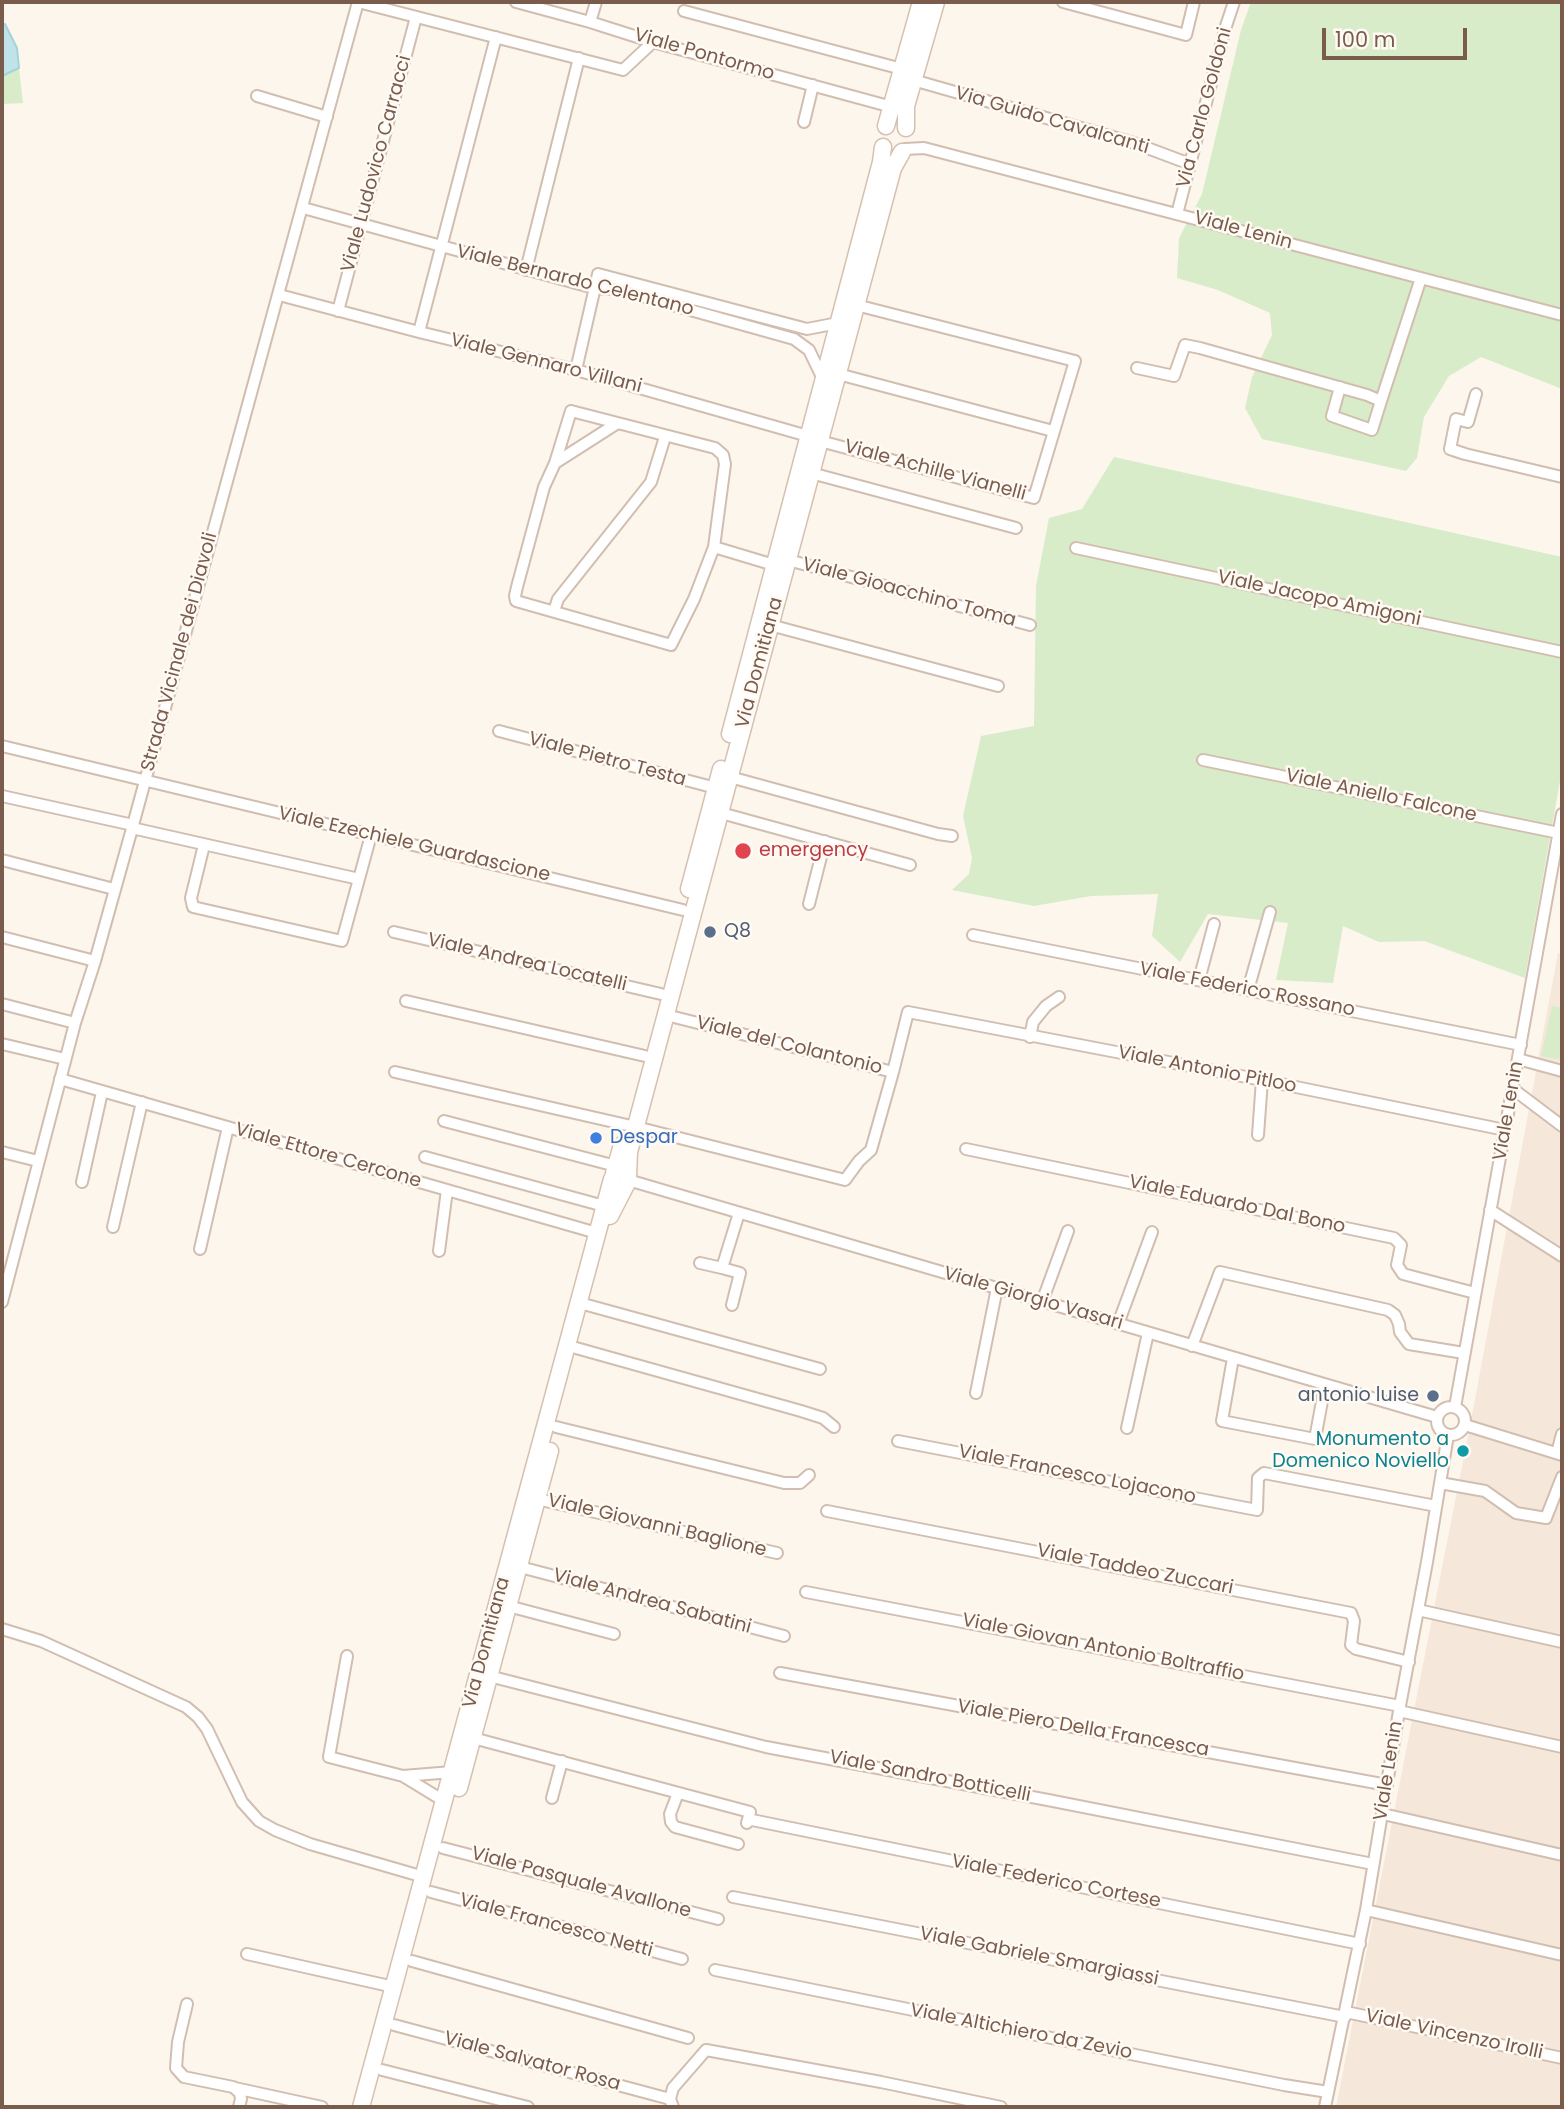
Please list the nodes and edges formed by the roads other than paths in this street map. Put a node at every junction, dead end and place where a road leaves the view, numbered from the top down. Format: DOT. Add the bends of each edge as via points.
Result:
graph roads {
  1 [pos="516,2"];
  2 [pos="596,2"];
  3 [pos="921,2"];
  4 [pos="936,2"];
  5 [pos="1063,2"];
  6 [pos="1194,2"];
  7 [pos="1234,2"];
  8 [pos="360,3"];
  9 [pos="684,11"];
  10 [pos="416,17"];
  11 [pos="590,22"];
  12 [pos="496,37"];
  13 [pos="653,42"];
  14 [pos="579,58"];
  15 [pos="908,75"];
  16 [pos="813,85"];
  17 [pos="257,96"];
  18 [pos="891,107"];
  19 [pos="327,117"];
  20 [pos="804,122"];
  21 [pos="886,126"];
  22 [pos="906,141"];
  23 [pos="883,147"];
  24 [pos="1190,164"];
  25 [pos="307,209"];
  26 [pos="1177,214"];
  27 [pos="361,223"];
  28 [pos="441,246"];
  29 [pos="526,270"];
  30 [pos="1421,278"];
  31 [pos="594,288"];
  32 [pos="282,296"];
  33 [pos="856,305"];
  34 [pos="338,311"];
  35 [pos="1562,315"];
  36 [pos="838,323"];
  37 [pos="419,332"];
  38 [pos="1137,368"];
  39 [pos="576,370"];
  40 [pos="830,377"];
  41 [pos="1340,387"];
  42 [pos="1476,394"];
  43 [pos="1381,401"];
  44 [pos="616,424"];
  45 [pos="1053,431"];
  46 [pos="665,437"];
  47 [pos="814,439"];
  48 [pos="555,463"];
  49 [pos="811,473"];
  50 [pos="1562,477"];
  51 [pos="1016,528"];
  52 [pos="714,547"];
  53 [pos="1076,548"];
  54 [pos="781,562"];
  55 [pos="554,611"];
  56 [pos="770,625"];
  57 [pos="1030,625"];
  58 [pos="1562,652"];
  59 [pos="998,686"];
  60 [pos="499,731"];
  61 [pos="2,746"];
  62 [pos="1203,760"];
  63 [pos="730,777"];
  64 [pos="145,781"];
  65 [pos="716,788"];
  66 [pos="2,796"];
  67 [pos="721,813"];
  68 [pos="1562,814"];
  69 [pos="132,826"];
  70 [pos="1559,833"];
  71 [pos="372,835"];
  72 [pos="952,836"];
  73 [pos="825,841"];
  74 [pos="204,845"];
  75 [pos="2,860"];
  76 [pos="910,865"];
  77 [pos="359,879"];
  78 [pos="114,889"];
  79 [pos="809,904"];
  80 [pos="683,910"];
  81 [pos="1270,912"];
  82 [pos="1214,924"];
  83 [pos="394,932"];
  84 [pos="973,935"];
  85 [pos="2,937"];
  86 [pos="95,961"];
  87 [pos="1199,980"];
  88 [pos="1248,990"];
  89 [pos="661,994"];
  90 [pos="1059,997"];
  91 [pos="406,1002"];
  92 [pos="2,1004"];
  93 [pos="908,1012"];
  94 [pos="666,1015"];
  95 [pos="75,1023"];
  96 [pos="1030,1037"];
  97 [pos="2,1044"];
  98 [pos="1521,1045"];
  99 [pos="645,1056"];
  100 [pos="65,1059"];
  101 [pos="1518,1059"];
  102 [pos="1562,1071"];
  103 [pos="395,1072"];
  104 [pos="893,1072"];
  105 [pos="60,1079"];
  106 [pos="1262,1080"];
  107 [pos="1513,1089"];
  108 [pos="102,1092"];
  109 [pos="142,1102"];
  110 [pos="444,1121"];
  111 [pos="631,1126"];
  112 [pos="1562,1126"];
  113 [pos="228,1127"];
  114 [pos="1505,1130"];
  115 [pos="1258,1135"];
  116 [pos="966,1149"];
  117 [pos="2,1152"];
  118 [pos="425,1157"];
  119 [pos="38,1161"];
  120 [pos="621,1176"];
  121 [pos="82,1182"];
  122 [pos="447,1190"];
  123 [pos="604,1206"];
  124 [pos="1490,1210"];
  125 [pos="739,1213"];
  126 [pos="113,1227"];
  127 [pos="1068,1231"];
  128 [pos="1152,1232"];
  129 [pos="597,1233"];
  130 [pos="200,1249"];
  131 [pos="439,1251"];
  132 [pos="1562,1256"];
  133 [pos="700,1263"];
  134 [pos="722,1268"];
  135 [pos="997,1288"];
  136 [pos="1475,1293"];
  137 [pos="1042,1301"];
  138 [pos="2,1302"];
  139 [pos="732,1304"];
  140 [pos="587,1305"];
  141 [pos="1118,1324"];
  142 [pos="1148,1332"];
  143 [pos="1192,1346"];
  144 [pos="576,1348"];
  145 [pos="1464,1353"];
  146 [pos="1233,1358"];
  147 [pos="820,1369"];
  148 [pos="1325,1385"];
  149 [pos="976,1394"];
  150 [pos="1455,1407"];
  151 [pos="1437,1417"];
  152 [pos="1465,1425"];
  153 [pos="556,1427"];
  154 [pos="834,1427"];
  155 [pos="1127,1428"];
  156 [pos="1562,1434"];
  157 [pos="1448,1435"];
  158 [pos="898,1441"];
  159 [pos="1560,1454"];
  160 [pos="809,1475"];
  161 [pos="1562,1477"];
  162 [pos="1440,1483"];
  163 [pos="537,1499"];
  164 [pos="1436,1506"];
  165 [pos="827,1511"];
  166 [pos="777,1553"];
  167 [pos="520,1567"];
  168 [pos="806,1592"];
  169 [pos="508,1606"];
  170 [pos="1418,1610"];
  171 [pos="2,1629"];
  172 [pos="614,1634"];
  173 [pos="784,1636"];
  174 [pos="1562,1642"];
  175 [pos="347,1656"];
  176 [pos="1409,1662"];
  177 [pos="780,1673"];
  178 [pos="489,1676"];
  179 [pos="1399,1709"];
  180 [pos="473,1738"];
  181 [pos="1562,1747"];
  182 [pos="562,1761"];
  183 [pos="452,1772"];
  184 [pos="403,1776"];
  185 [pos="1387,1785"];
  186 [pos="678,1793"];
  187 [pos="552,1798"];
  188 [pos="444,1801"];
  189 [pos="1382,1814"];
  190 [pos="738,1844"];
  191 [pos="443,1848"];
  192 [pos="1562,1855"];
  193 [pos="1373,1864"];
  194 [pos="427,1885"];
  195 [pos="733,1896"];
  196 [pos="1366,1910"];
  197 [pos="718,1919"];
  198 [pos="1360,1944"];
  199 [pos="247,1954"];
  200 [pos="1562,1955"];
  201 [pos="682,1959"];
  202 [pos="412,1961"];
  203 [pos="715,1970"];
  204 [pos="394,1987"];
  205 [pos="187,2004"];
  206 [pos="1346,2015"];
  207 [pos="394,2025"];
  208 [pos="688,2038"];
  209 [pos="1562,2057"];
  210 [pos="382,2070"];
  211 [pos="233,2087"];
  212 [pos="1328,2092"];
  213 [pos="671,2103"];
  214 [pos="239,2107"];
  215 [pos="321,2107"];
  216 [pos="361,2107"];
  217 [pos="372,2107"];
  218 [pos="528,2107"];
  219 [pos="1001,2107"];
  220 [pos="1325,2107"];
  1 -- 11 [label="street, Viale Pontormo"];
  2 -- 11 [label="street"];
  3 -- 15 [label="main road, Via Domitiana"];
  4 -- 15 [label="main road, Via Domitiana"];
  5 -- 6 [label="street" via="1186,35"];
  7 -- 24 [label="street, Via Carlo Goldoni"];
  8 -- 10 [label="street"];
  8 -- 19 [label="street, Strada Vicinale dei Diavoli"];
  9 -- 15 [label="street, Via Guido Cavalcanti"];
  10 -- 12 [label="street"];
  10 -- 27 [label="street, Viale Ludovico Carracci"];
  11 -- 13 [label="street, Viale Pontormo"];
  12 -- 14 [label="street"];
  12 -- 28 [label="street"];
  13 -- 14 [label="street" via="623,70"];
  13 -- 16 [label="street, Viale Pontormo"];
  14 -- 29 [label="street"];
  15 -- 18 [label="main road, Via Domitiana"];
  15 -- 22 [label="main road, Via Domitiana"];
  15 -- 24 [label="street, Via Guido Cavalcanti"];
  16 -- 18 [label="street, Viale Pontormo"];
  16 -- 20 [label="street"];
  17 -- 19 [label="street"];
  18 -- 21 [label="main road, Via Domitiana"];
  19 -- 64 [label="street, Strada Vicinale dei Diavoli"];
  21 -- 22 [label="main road" via="894,123"];
  21 -- 23 [label="main road" via="881,134"];
  22 -- 23 [label="main road" via="894,153"];
  22 -- 26 [label="street, Viale Lenin"];
  22 -- 33 [label="main road, Via Domitiana" via="893,168"];
  23 -- 36 [label="main road, Via Domitiana"];
  24 -- 26 [label="street, Via Carlo Goldoni"];
  25 -- 27 [label="street, Viale Bernardo Celentano"];
  26 -- 30 [label="street, Viale Lenin"];
  27 -- 28 [label="street, Viale Bernardo Celentano"];
  27 -- 34 [label="street, Viale Ludovico Carracci"];
  28 -- 29 [label="street, Viale Bernardo Celentano"];
  28 -- 37 [label="street"];
  29 -- 31 [label="street, Viale Bernardo Celentano"];
  30 -- 35 [label="street, Viale Lenin"];
  30 -- 43 [label="street"];
  31 -- 36 [label="street, Viale Bernardo Celentano" via="598,274 807,329"];
  31 -- 39 [label="street"];
  31 -- 40 [label="street, Viale Bernardo Celentano" via="615,289 794,339"];
  32 -- 34 [label="street, Viale Gennaro Villani"];
  33 -- 40 [label="main road, Via Domitiana"];
  33 -- 45 [label="street, Viale Achille Vianelli" via="1075,361"];
  34 -- 37 [label="street, Viale Gennaro Villani"];
  36 -- 40 [label="main road, Via Domitiana"];
  37 -- 39 [label="street, Viale Gennaro Villani"];
  38 -- 41 [label="street" via="1174,376 1185,345"];
  39 -- 47 [label="street, Viale Gennaro Villani"];
  40 -- 45 [label="street"];
  40 -- 47 [label="main road, Via Domitiana"];
  41 -- 43 [label="street"];
  41 -- 43 [label="street" via="1332,416 1372,430"];
  42 -- 50 [label="street" via="1468,422 1457,419 1450,449"];
  44 -- 46 [label="street"];
  44 -- 48 [label="street"];
  44 -- 48 [label="street" via="571,411"];
  45 -- 47 [label="street, Viale Achille Vianelli" via="1034,498"];
  46 -- 52 [label="street" via="715,448 723,455"];
  46 -- 55 [label="street" via="651,482 558,598"];
  47 -- 49 [label="main road, Via Domitiana"];
  47 -- 54 [label="main road, Via Domitiana"];
  48 -- 55 [label="street" via="544,487 515,596 516,601"];
  49 -- 51 [label="street"];
  49 -- 54 [label="main road, Via Domitiana"];
  52 -- 54 [label="street, Viale Gioacchino Toma"];
  52 -- 55 [label="street" via="671,645"];
  53 -- 58 [label="street, Viale Jacopo Amigoni"];
  54 -- 56 [label="main road, Via Domitiana"];
  54 -- 57 [label="street, Viale Gioacchino Toma"];
  54 -- 65 [label="main road, Via Domitiana"];
  56 -- 59 [label="street"];
  56 -- 63 [label="main road, Via Domitiana"];
  60 -- 65 [label="street, Viale Pietro Testa"];
  61 -- 64 [label="street, Viale Ezechiele Guardascione"];
  62 -- 70 [label="street, Viale Aniello Falcone"];
  63 -- 67 [label="main road, Via Domitiana"];
  63 -- 72 [label="street"];
  64 -- 69 [label="street, Strada Vicinale dei Diavoli"];
  64 -- 71 [label="street, Viale Ezechiele Guardascione"];
  65 -- 80 [label="main road, Via Domitiana"];
  66 -- 69 [label="street"];
  67 -- 73 [label="street"];
  67 -- 94 [label="main road, Via Domitiana"];
  68 -- 70 [label="street, Viale Lenin"];
  69 -- 74 [label="street"];
  69 -- 78 [label="street, Strada Vicinale dei Diavoli"];
  70 -- 98 [label="street, Viale Lenin"];
  71 -- 77 [label="street"];
  71 -- 80 [label="street, Viale Ezechiele Guardascione"];
  73 -- 76 [label="street"];
  73 -- 79 [label="street"];
  74 -- 77 [label="street"];
  74 -- 77 [label="street" via="191,898 193,907 342,941"];
  75 -- 78 [label="street"];
  78 -- 86 [label="street, Strada Vicinale dei Diavoli"];
  80 -- 89 [label="main road, Via Domitiana"];
  81 -- 88 [label="street"];
  82 -- 87 [label="street"];
  83 -- 89 [label="street, Viale Andrea Locatelli"];
  84 -- 87 [label="street, Viale Federico Rossano"];
  85 -- 86 [label="street"];
  86 -- 95 [label="street, Strada Vicinale dei Diavoli"];
  87 -- 88 [label="street, Viale Federico Rossano"];
  88 -- 98 [label="street, Viale Federico Rossano"];
  89 -- 99 [label="main road, Via Domitiana"];
  90 -- 96 [label="street" via="1033,1022"];
  91 -- 99 [label="street"];
  92 -- 95 [label="street"];
  93 -- 96 [label="street, Viale Antonio Pitloo"];
  93 -- 104 [label="street, Viale del Colantonio"];
  94 -- 104 [label="street, Viale del Colantonio"];
  94 -- 111 [label="main road, Via Domitiana"];
  95 -- 100 [label="street, Strada Vicinale dei Diavoli"];
  96 -- 106 [label="street, Viale Antonio Pitloo"];
  97 -- 100 [label="street"];
  98 -- 101 [label="street, Viale Lenin"];
  99 -- 111 [label="main road, Via Domitiana"];
  100 -- 105 [label="street, Strada Vicinale dei Diavoli"];
  101 -- 102 [label="street"];
  101 -- 107 [label="street, Viale Lenin"];
  103 -- 111 [label="street"];
  104 -- 111 [label="street" via="871,1150 845,1180"];
  105 -- 108 [label="street, Viale Ettore Cercone"];
  105 -- 119 [label="street, Strada Vicinale dei Diavoli"];
  106 -- 114 [label="street, Viale Antonio Pitloo"];
  106 -- 115 [label="street"];
  107 -- 112 [label="street"];
  107 -- 114 [label="street, Viale Lenin"];
  108 -- 109 [label="street, Viale Ettore Cercone"];
  108 -- 121 [label="street"];
  109 -- 113 [label="street, Viale Ettore Cercone"];
  109 -- 126 [label="street"];
  110 -- 120 [label="street, Viale Giorgio Vasari"];
  111 -- 120 [label="main road, Via Domitiana"];
  113 -- 122 [label="street, Viale Ettore Cercone"];
  113 -- 130 [label="street"];
  114 -- 124 [label="street, Viale Lenin"];
  116 -- 136 [label="street, Viale Eduardo Dal Bono" via="1394,1238 1401,1245 1397,1265 1403,1274"];
  117 -- 119 [label="street"];
  118 -- 123 [label="street"];
  119 -- 138 [label="street, Strada Vicinale dei Diavoli"];
  120 -- 123 [label="main road, Via Domitiana"];
  120 -- 125 [label="street, Viale Giorgio Vasari"];
  120 -- 140 [label="main road, Via Domitiana"];
  122 -- 129 [label="street, Viale Ettore Cercone"];
  122 -- 131 [label="street"];
  123 -- 129 [label="main road, Via Domitiana"];
  124 -- 132 [label="street"];
  124 -- 136 [label="street, Viale Lenin"];
  125 -- 134 [label="street"];
  125 -- 135 [label="street, Viale Giorgio Vasari"];
  127 -- 137 [label="street"];
  128 -- 141 [label="street"];
  129 -- 183 [label="main road, Via Domitiana"];
  133 -- 134 [label="street"];
  134 -- 139 [label="street" via="740,1273"];
  135 -- 137 [label="street, Viale Giorgio Vasari"];
  135 -- 149 [label="street"];
  136 -- 145 [label="street, Viale Lenin"];
  137 -- 141 [label="street, Viale Giorgio Vasari"];
  140 -- 144 [label="main road, Via Domitiana"];
  140 -- 147 [label="street"];
  141 -- 142 [label="street, Viale Giorgio Vasari"];
  142 -- 143 [label="street, Viale Giorgio Vasari"];
  142 -- 155 [label="street"];
  143 -- 145 [label="street" via="1220,1272 1388,1310 1409,1343"];
  143 -- 146 [label="street, Viale Giorgio Vasari"];
  144 -- 153 [label="main road, Via Domitiana"];
  144 -- 154 [label="street" via="801,1410"];
  145 -- 150 [label="street, Viale Lenin"];
  146 -- 148 [label="street, Viale Giorgio Vasari"];
  146 -- 148 [label="street" via="1222,1421 1315,1439"];
  148 -- 151 [label="street, Viale Giorgio Vasari"];
  150 -- 151 [label="street" via="1443,1409"];
  150 -- 152 [label="street" via="1464,1414"];
  151 -- 157 [label="street" via="1440,1429"];
  152 -- 157 [label="street"];
  152 -- 159 [label="street"];
  153 -- 160 [label="street" via="784,1483 800,1483"];
  153 -- 163 [label="main road, Via Domitiana"];
  156 -- 159 [label="street"];
  157 -- 162 [label="street, Viale Lenin"];
  158 -- 164 [label="street, Viale Francesco Lojacono" via="1256,1510 1258,1478 1264,1473"];
  161 -- 162 [label="street" via="1546,1518 1516,1513 1485,1491"];
  162 -- 164 [label="street, Viale Lenin"];
  163 -- 166 [label="street, Viale Giovanni Baglione"];
  163 -- 167 [label="main road, Via Domitiana"];
  164 -- 170 [label="street, Viale Lenin"];
  165 -- 176 [label="street, Viale Taddeo Zuccari" via="1351,1613 1351,1645"];
  167 -- 169 [label="main road, Via Domitiana"];
  167 -- 173 [label="street, Viale Andrea Sabatini"];
  168 -- 179 [label="street, Viale Giovan Antonio Boltraffio"];
  169 -- 172 [label="street"];
  169 -- 178 [label="main road, Via Domitiana"];
  170 -- 174 [label="street"];
  170 -- 176 [label="street, Viale Lenin"];
  171 -- 194 [label="street, Viale Francesco Netti" via="41,1641 186,1707 207,1729 242,1802 259,1821"];
  175 -- 184 [label="street" via="329,1757"];
  176 -- 179 [label="street, Viale Lenin"];
  177 -- 185 [label="street, Viale Piero Della Francesca"];
  178 -- 180 [label="main road, Via Domitiana"];
  178 -- 193 [label="street, Viale Sandro Botticelli" via="766,1748"];
  179 -- 181 [label="street, Viale Giovan Antonio Boltraffio"];
  179 -- 185 [label="street, Viale Lenin"];
  180 -- 182 [label="street"];
  180 -- 191 [label="main road, Via Domitiana"];
  182 -- 186 [label="street"];
  182 -- 187 [label="street"];
  183 -- 184 [label="street"];
  183 -- 188 [label="main road, Via Domitiana"];
  184 -- 188 [label="street"];
  185 -- 189 [label="street, Viale Lenin"];
  186 -- 190 [label="street" via="670,1814 675,1827"];
  186 -- 198 [label="street, Viale Federico Cortese" via="750,1812 750,1822"];
  188 -- 194 [label="main road, Via Domitiana"];
  189 -- 192 [label="street"];
  189 -- 193 [label="street, Viale Lenin"];
  191 -- 194 [label="main road, Via Domitiana"];
  191 -- 197 [label="street, Viale Pasquale Avallone"];
  193 -- 196 [label="street, Viale Lenin"];
  194 -- 201 [label="street, Viale Francesco Netti"];
  194 -- 202 [label="main road, Via Domitiana"];
  194 -- 204 [label="main road, Via Domitiana"];
  195 -- 206 [label="street, Viale Gabriele Smargiassi"];
  196 -- 198 [label="street, Viale Lenin"];
  196 -- 200 [label="street"];
  198 -- 206 [label="street, Viale Lenin"];
  199 -- 204 [label="street"];
  202 -- 207 [label="main road, Via Domitiana"];
  202 -- 208 [label="street"];
  203 -- 212 [label="street, Viale Altichiero da Zevio"];
  204 -- 216 [label="main road, Via Domitiana"];
  205 -- 211 [label="street" via="176,2068 184,2077"];
  206 -- 209 [label="street, Viale Vincenzo Irolli"];
  206 -- 212 [label="street, Viale Lenin"];
  207 -- 210 [label="main road, Via Domitiana"];
  207 -- 213 [label="street, Viale Salvator Rosa"];
  210 -- 217 [label="main road, Via Domitiana"];
  210 -- 218 [label="street"];
  211 -- 214 [label="street" via="240,2093"];
  211 -- 215 [label="street"];
  212 -- 220 [label="street, Viale Lenin"];
  213 -- 219 [label="street" via="673,2088 706,2050"];
}
